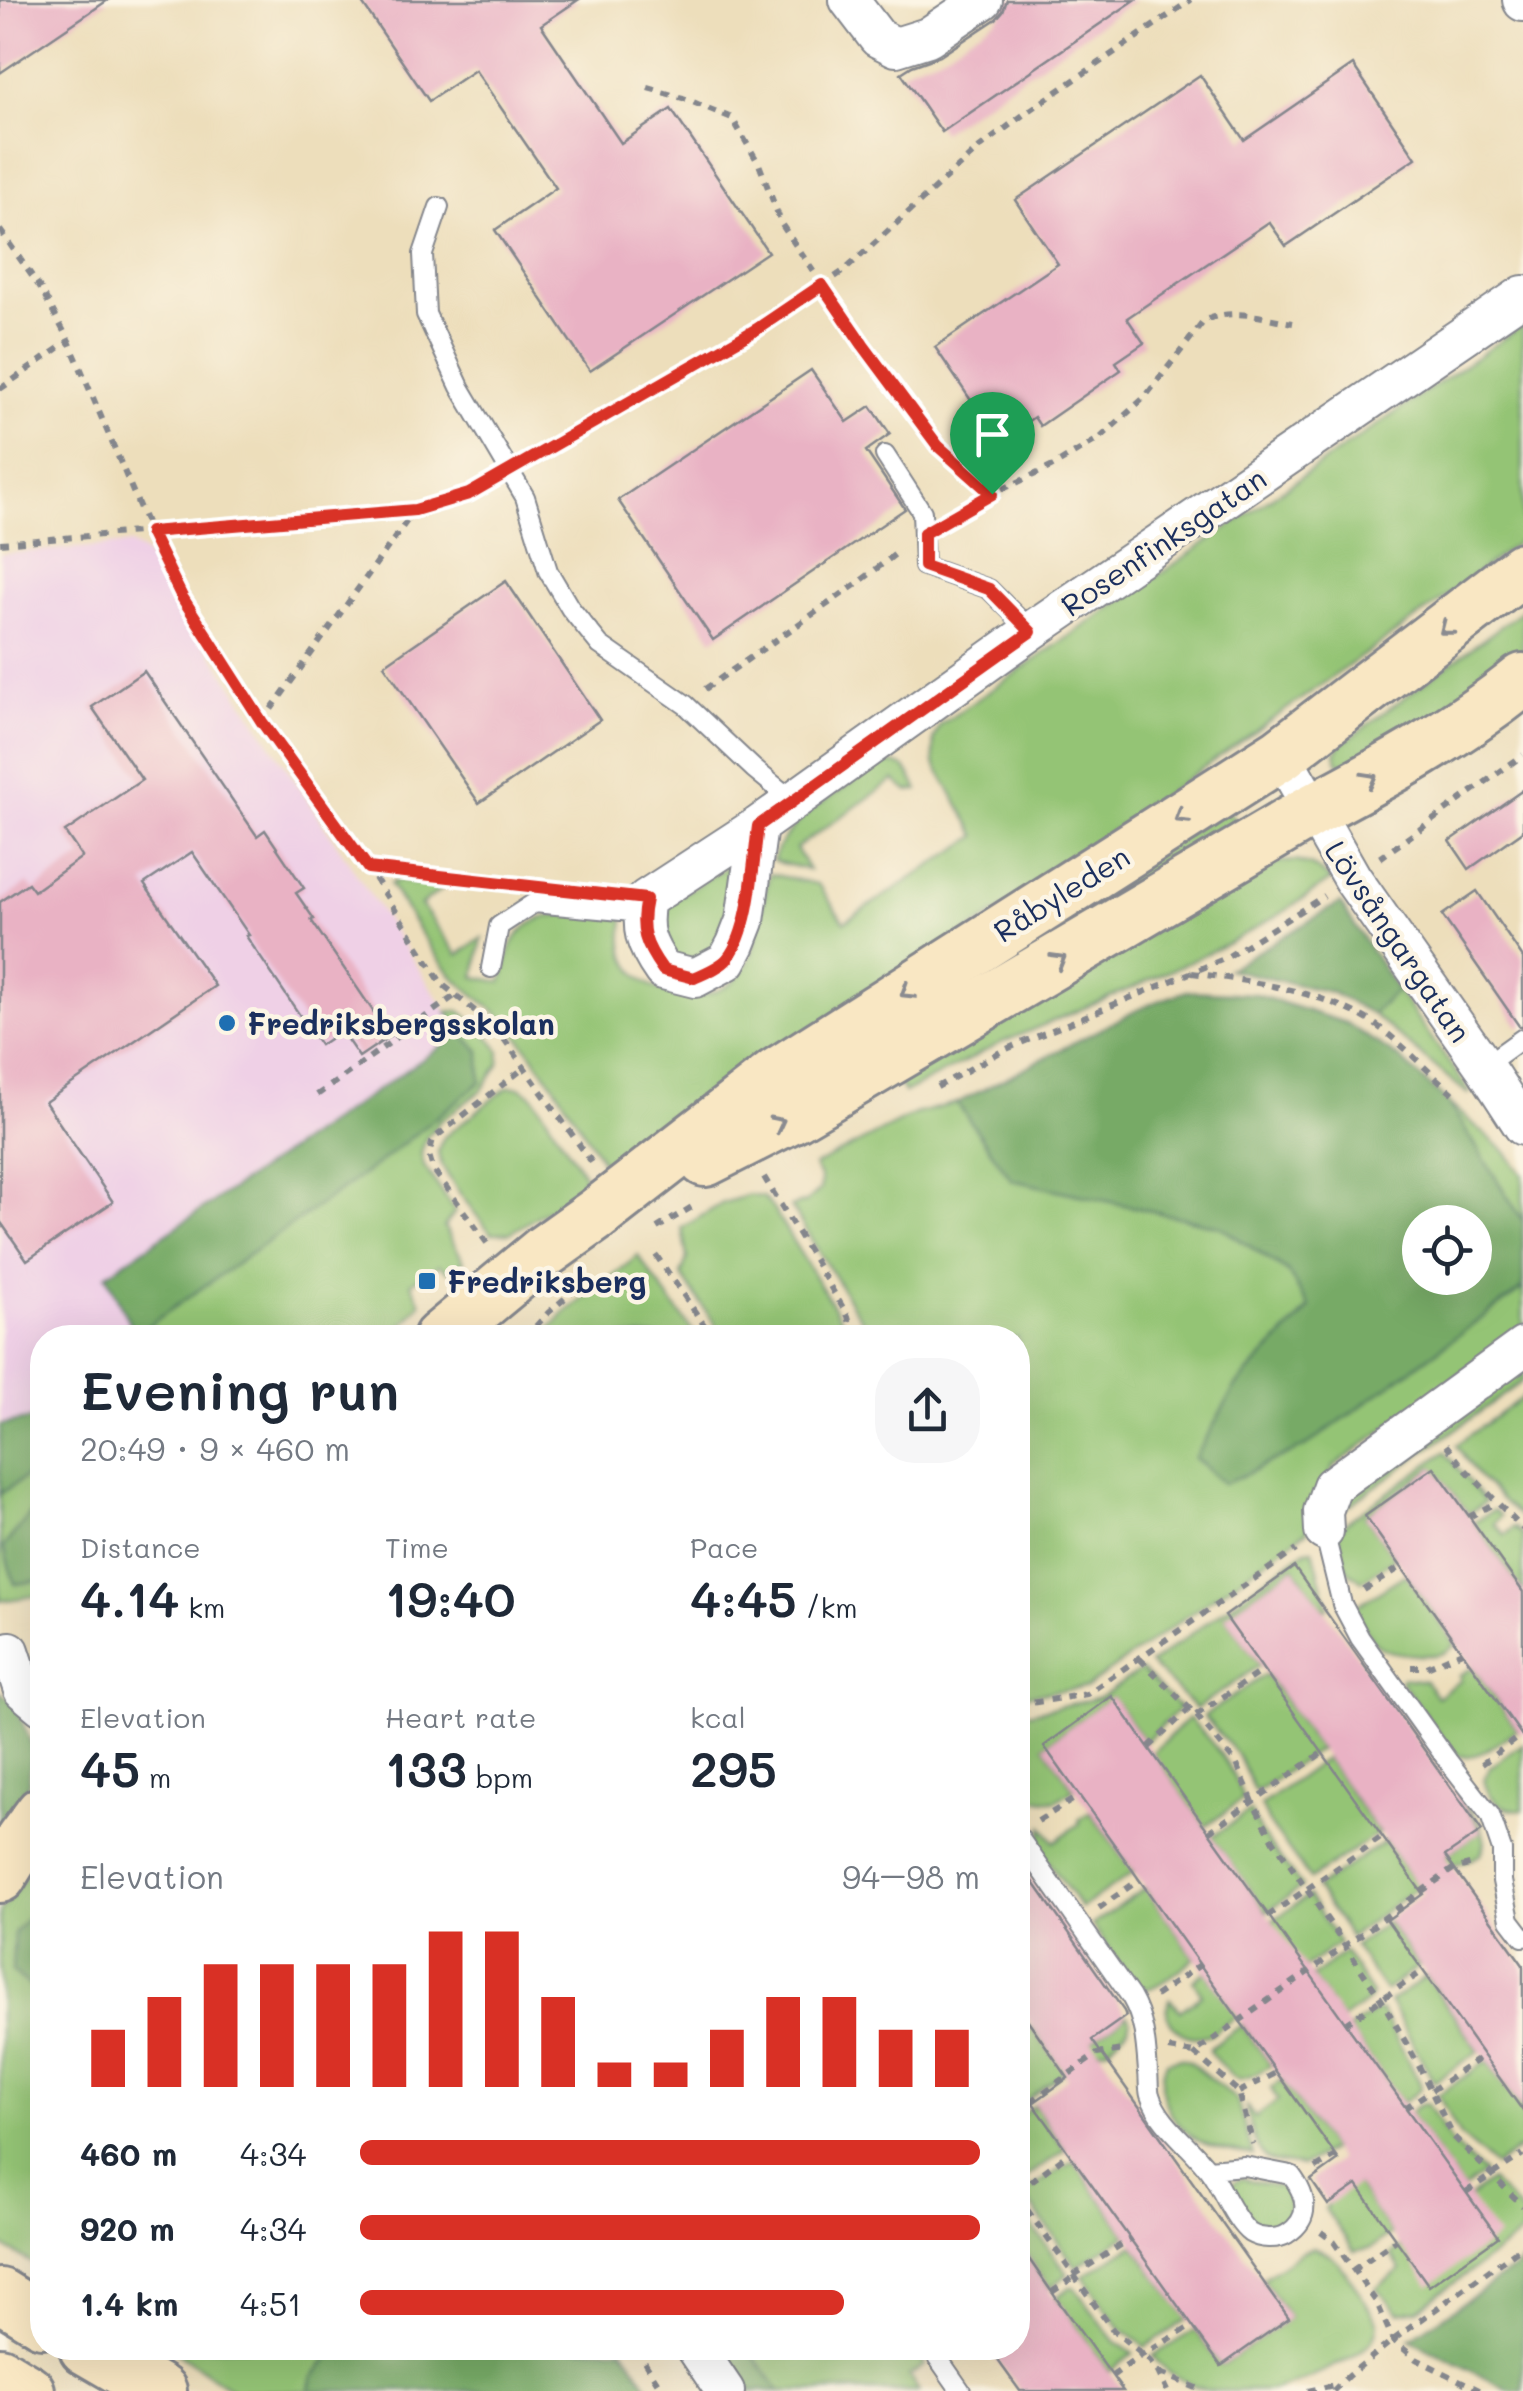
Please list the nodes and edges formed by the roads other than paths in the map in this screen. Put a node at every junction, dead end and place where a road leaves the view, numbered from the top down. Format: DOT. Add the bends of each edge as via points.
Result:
graph roads {
  1 [pos="850,0"];
  2 [pos="983,0"];
  3 [pos="440,207"];
  4 [pos="1523,295"];
  5 [pos="886,454"];
  6 [pos="1523,569"];
  7 [pos="1031,632"];
  8 [pos="1523,680"];
  9 [pos="1280,754"];
  10 [pos="793,801"];
  11 [pos="1313,810"];
  12 [pos="758,826"];
  13 [pos="643,913"];
  14 [pos="491,968"];
  15 [pos="1523,1038"];
  16 [pos="1484,1066"];
  17 [pos="1523,1126"];
  18 [pos="598,1193"];
  19 [pos="456,1325"];
  20 [pos="1523,1346"];
  21 [pos="1324,1531"];
  22 [pos="18,1649"];
  23 [pos="30,1696"];
  24 [pos="1030,1841"];
  25 [pos="1523,1937"];
  26 [pos="1208,2169"];
  27 [pos="107,2360"];
  28 [pos="704,2360"];
  29 [pos="940,2360"];
  30 [pos="0,2374"];
  31 [pos="28,2391"];
  32 [pos="160,2391"];
  33 [pos="725,2391"];
  34 [pos="961,2391"];
  1 -- 2 [label="street" via="878,38 896,47 928,37"];
  3 -- 10 [label="lane" via="423,254 426,314 524,497 548,571 600,645 686,705"];
  4 -- 7 [label="street, Rosenfinksgatan"];
  5 -- 7 [label="lane" via="922,512 924,566 989,589"];
  6 -- 9 [label="main road, Råbyleden, one-way"];
  7 -- 10 [label="street, Rosenfinksgatan"];
  11 -- 8 [label="main road, Råbyleden, one-way"];
  9 -- 11 [label="street, Lövsångargatan"];
  9 -- 18 [label="main road, Råbyleden, one-way"];
  10 -- 12 [label="street, Rosenfinksgatan"];
  11 -- 16 [label="street, Lövsångargatan" via="1352,878"];
  18 -- 11 [label="main road, Råbyleden, one-way" via="796,1114"];
  12 -- 13 [label="street, Rosenfinksgatan" via="646,899"];
  12 -- 13 [label="street" via="745,921 727,961 694,978 663,970 648,948"];
  13 -- 14 [label="lane" via="534,903 499,926"];
  15 -- 16 [label="lane"];
  16 -- 17 [label="street, Lövsångargatan"];
  18 -- 19 [label="main road, Råbyleden" via="545,1251"];
  20 -- 21 [label="street" via="1332,1486"];
  21 -- 25 [label="lane" via="1342,1604 1360,1638 1490,1815 1502,1850 1510,1920"];
  22 -- 23 [label="street" via="23,1690"];
  24 -- 26 [label="lane" via="1141,2014 1150,2095"];
  26 -- 26 [label="lane" via="1254,2236 1281,2238 1304,2216 1305,2200 1291,2176 1244,2166"];
  27 -- 32 [label="main road"];
  28 -- 33 [label="street"];
  29 -- 34 [label="lane"];
  30 -- 31 [label="main road"];
}
